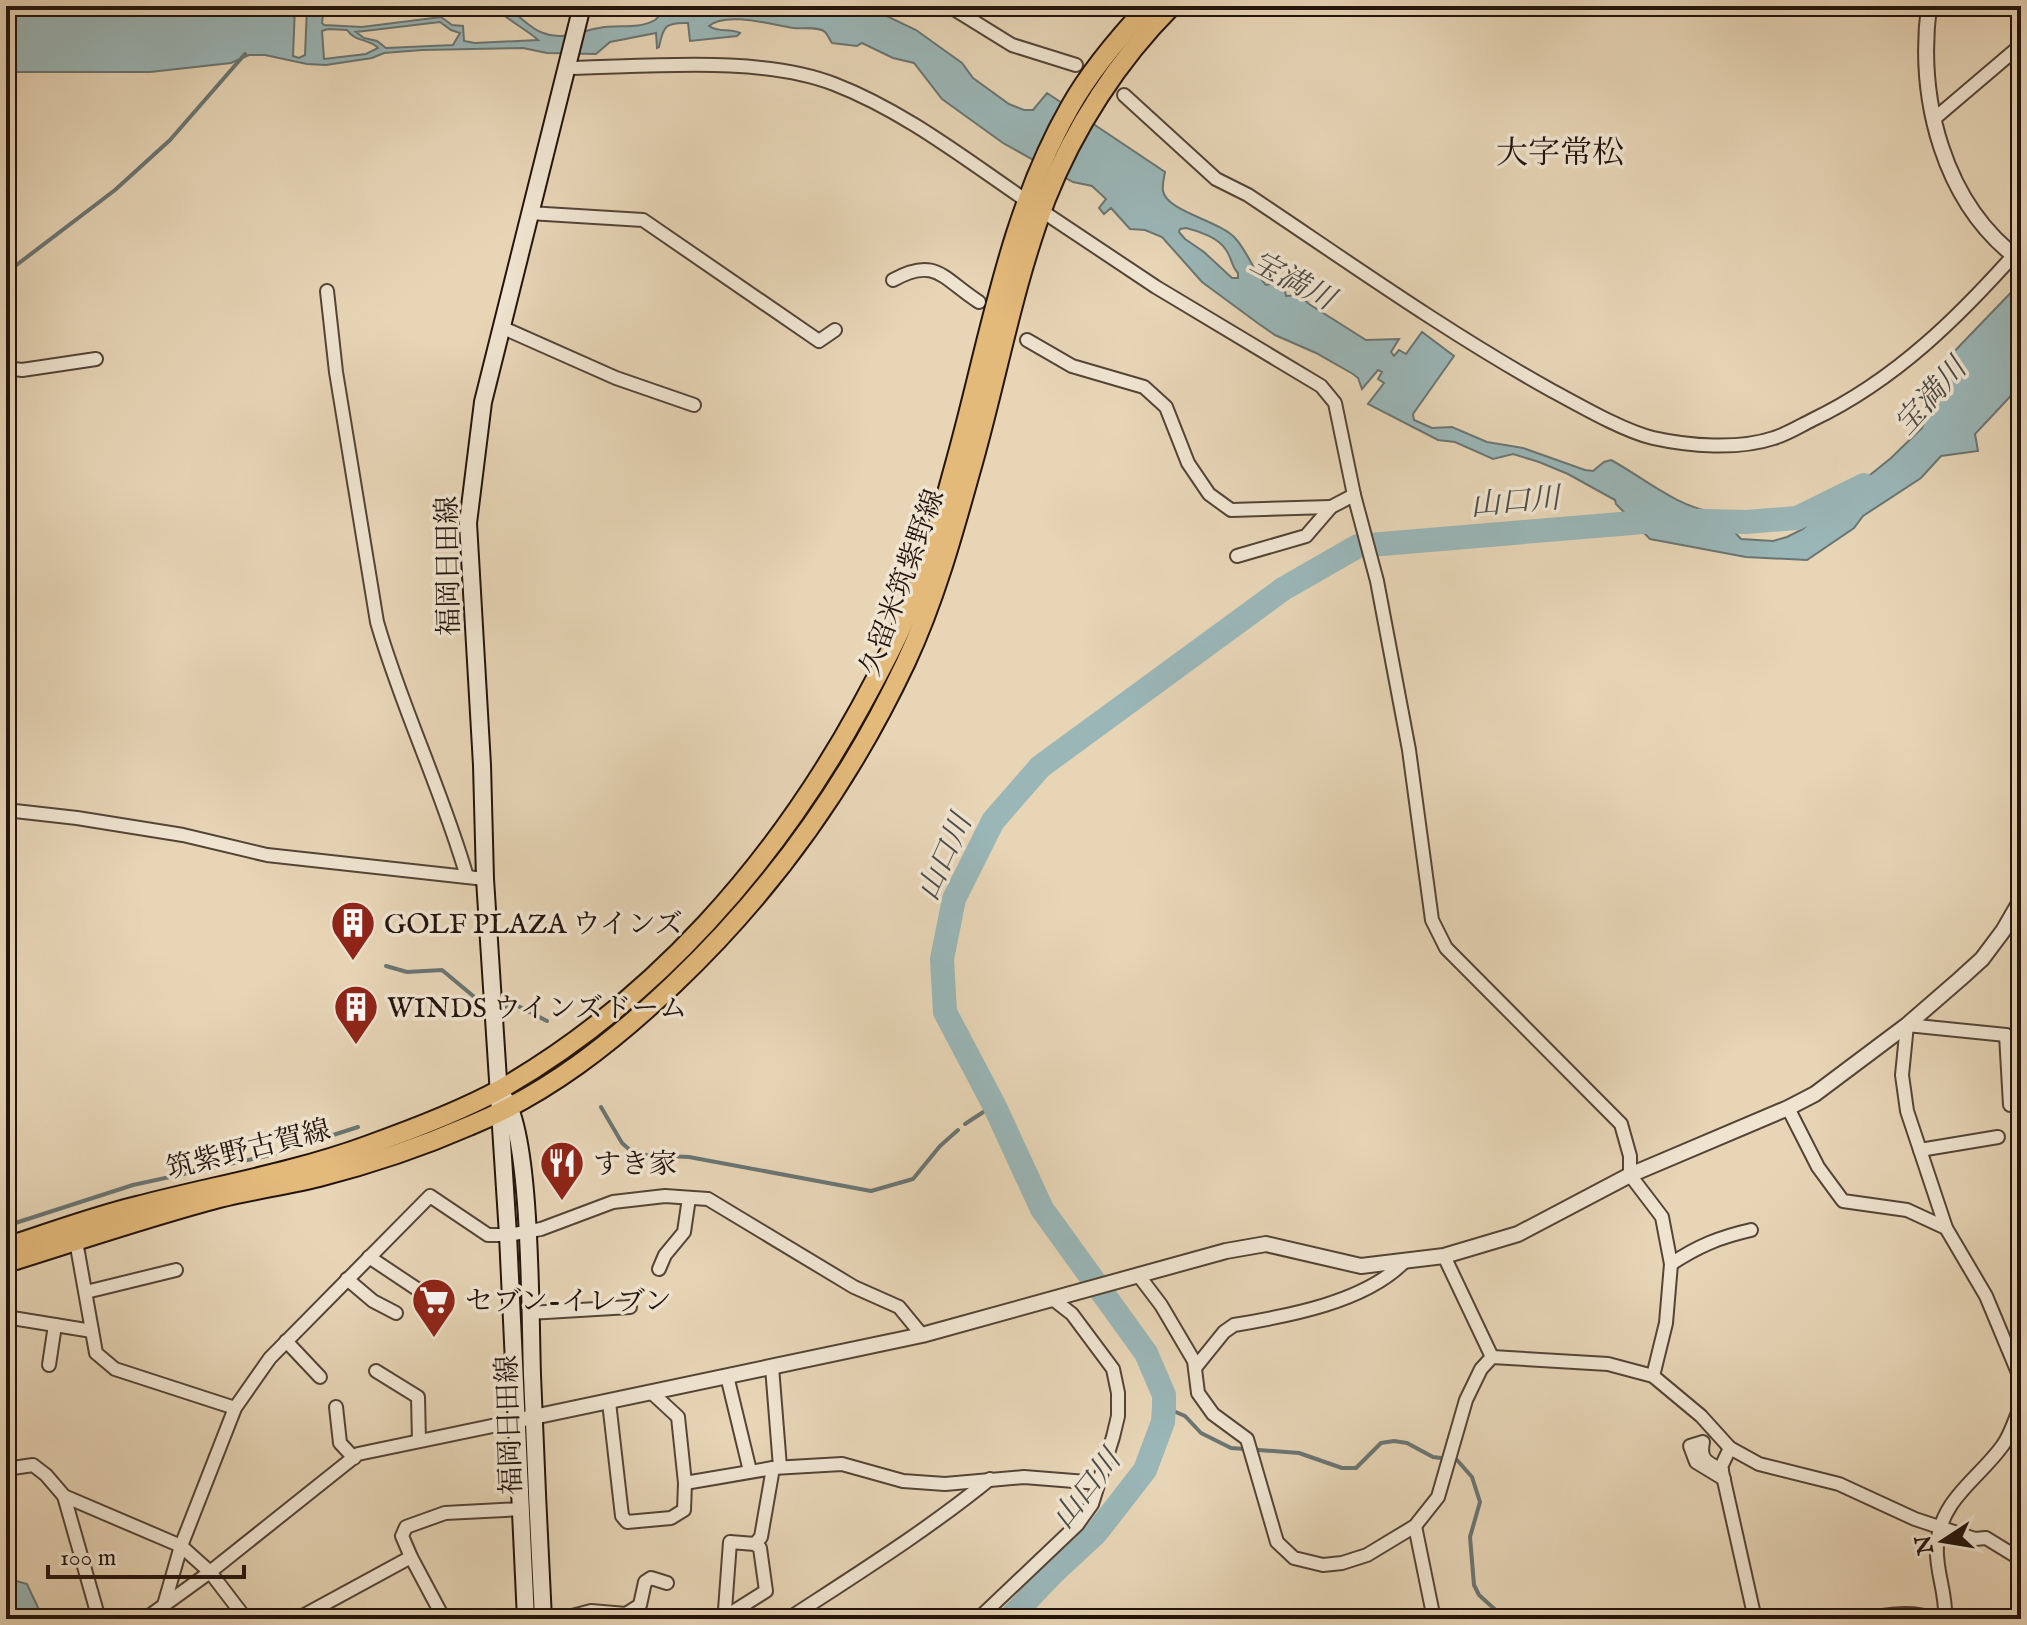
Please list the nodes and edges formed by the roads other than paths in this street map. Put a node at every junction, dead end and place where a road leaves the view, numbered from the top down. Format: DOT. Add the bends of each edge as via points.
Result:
graph roads {
  1 [pos="582,6"];
  2 [pos="949,6"];
  3 [pos="1148,6"];
  4 [pos="1172,6"];
  5 [pos="1929,6"];
  6 [pos="2021,45"];
  7 [pos="567,64"];
  8 [pos="1076,65"];
  9 [pos="1124,95"];
  10 [pos="1934,119"];
  11 [pos="1037,200"];
  12 [pos="529,213"];
  13 [pos="2019,255"];
  14 [pos="893,280"];
  15 [pos="327,291"];
  16 [pos="979,302"];
  17 [pos="501,327"];
  18 [pos="835,330"];
  19 [pos="1027,340"];
  20 [pos="96,359"];
  21 [pos="6,368"];
  22 [pos="694,405"];
  23 [pos="1355,498"];
  24 [pos="1331,507"];
  25 [pos="1237,556"];
  26 [pos="6,810"];
  27 [pos="467,877"];
  28 [pos="485,879"];
  29 [pos="2021,900"];
  30 [pos="1907,1025"];
  31 [pos="2006,1035"];
  32 [pos="2021,1041"];
  33 [pos="499,1090"];
  34 [pos="2021,1105"];
  35 [pos="1788,1108"];
  36 [pos="506,1110"];
  37 [pos="1998,1137"];
  38 [pos="1920,1150"];
  39 [pos="1630,1175"];
  40 [pos="689,1198"];
  41 [pos="1946,1228"];
  42 [pos="1751,1230"];
  43 [pos="526,1232"];
  44 [pos="508,1235"];
  45 [pos="76,1241"];
  46 [pos="6,1247"];
  47 [pos="1444,1256"];
  48 [pos="369,1257"];
  49 [pos="1404,1262"];
  50 [pos="6,1263"];
  51 [pos="1671,1264"];
  52 [pos="659,1269"];
  53 [pos="176,1270"];
  54 [pos="1133,1277"];
  55 [pos="347,1279"];
  56 [pos="420,1291"];
  57 [pos="86,1292"];
  58 [pos="1058,1299"];
  59 [pos="630,1307"];
  60 [pos="396,1313"];
  61 [pos="529,1313"];
  62 [pos="6,1317"];
  63 [pos="55,1325"];
  64 [pos="92,1331"];
  65 [pos="922,1335"];
  66 [pos="286,1341"];
  67 [pos="2016,1352"];
  68 [pos="1492,1357"];
  69 [pos="49,1365"];
  70 [pos="772,1367"];
  71 [pos="1195,1368"];
  72 [pos="376,1371"];
  73 [pos="727,1376"];
  74 [pos="1653,1376"];
  75 [pos="320,1377"];
  76 [pos="2021,1380"];
  77 [pos="651,1392"];
  78 [pos="609,1402"];
  79 [pos="2021,1406"];
  80 [pos="336,1407"];
  81 [pos="235,1408"];
  82 [pos="534,1417"];
  83 [pos="516,1421"];
  84 [pos="419,1441"];
  85 [pos="1730,1448"];
  86 [pos="354,1458"];
  87 [pos="776,1467"];
  88 [pos="6,1469"];
  89 [pos="750,1471"];
  90 [pos="990,1479"];
  91 [pos="685,1483"];
  92 [pos="1099,1483"];
  93 [pos="64,1496"];
  94 [pos="522,1509"];
  95 [pos="1415,1526"];
  96 [pos="1942,1527"];
  97 [pos="755,1544"];
  98 [pos="181,1546"];
  99 [pos="2021,1552"];
  100 [pos="411,1557"];
  101 [pos="210,1572"];
  102 [pos="667,1583"];
  103 [pos="164,1605"];
  104 [pos="99,1619"];
  105 [pos="145,1619"];
  106 [pos="246,1619"];
  107 [pos="297,1619"];
  108 [pos="444,1619"];
  109 [pos="526,1619"];
  110 [pos="543,1619"];
  111 [pos="561,1619"];
  112 [pos="788,1619"];
  113 [pos="978,1619"];
  114 [pos="1434,1619"];
  115 [pos="1755,1619"];
  116 [pos="1858,1619"];
  117 [pos="1932,1619"];
  118 [pos="1945,1619"];
  1 -- 7 [label="main road, 福岡日田線"];
  2 -- 8 [label="street" via="1012,45"];
  3 -- 11 [label="main road, 久留米筑紫野線" via="1067,111"];
  4 -- 11 [label="main road, 久留米筑紫野線" via="1120,66"];
  5 -- 10 [label="street" via="1926,60"];
  6 -- 10 [label="street"];
  7 -- 11 [label="street" via="736,66 832,83 898,114"];
  7 -- 12 [label="main road, 福岡日田線"];
  9 -- 13 [label="street" via="1216,179 1499,361 1651,438 1703,445 1772,439 1836,409 1920,351"];
  10 -- 13 [label="street" via="1962,197 1985,230"];
  11 -- 23 [label="street" via="1156,287 1321,386 1335,403"];
  11 -- 33 [label="main road, 久留米筑紫野線" via="1006,265 915,596 830,764 746,881 667,964 599,1021"];
  11 -- 36 [label="main road, 久留米筑紫野線" via="958,517 931,598 908,658 844,776 809,831 723,937 609,1043"];
  12 -- 17 [label="main road, 福岡日田線"];
  12 -- 18 [label="street" via="643,220 819,341"];
  14 -- 16 [label="street" via="928,268"];
  15 -- 27 [label="street" via="377,622"];
  17 -- 22 [label="street" via="616,378"];
  17 -- 28 [label="main road, 福岡日田線" via="483,402 468,523"];
  19 -- 24 [label="street" via="1072,366 1144,387 1166,407 1188,463 1209,494 1231,510"];
  20 -- 21 [label="street"];
  23 -- 24 [label="street"];
  23 -- 39 [label="street" via="1377,581 1409,750 1432,920 1446,948 1621,1124"];
  24 -- 25 [label="street" via="1306,536"];
  26 -- 27 [label="street" via="168,833 267,855"];
  27 -- 28 [label="street"];
  28 -- 33 [label="main road, 福岡日田線"];
  29 -- 30 [label="street" via="1982,959"];
  30 -- 31 [label="street"];
  30 -- 35 [label="street"];
  30 -- 38 [label="street" via="1902,1075"];
  31 -- 32 [label="street"];
  31 -- 34 [label="street" via="2010,1105"];
  33 -- 36 [label="main road, 福岡日田線"];
  33 -- 46 [label="main road, 筑紫野古賀線" via="311,1164 128,1208"];
  35 -- 39 [label="street"];
  35 -- 41 [label="street" via="1818,1167 1843,1201 1907,1210"];
  36 -- 43 [label="main road, 福岡日田線" via="519,1136"];
  36 -- 44 [label="main road, 福岡日田線"];
  36 -- 45 [label="main road, 筑紫野古賀線" via="403,1152 152,1216"];
  37 -- 38 [label="street"];
  38 -- 41 [label="street"];
  39 -- 47 [label="street" via="1518,1234"];
  39 -- 51 [label="street" via="1662,1217"];
  40 -- 43 [label="street" via="613,1202"];
  40 -- 52 [label="street" via="684,1232"];
  40 -- 65 [label="street" via="708,1199 854,1287 899,1307"];
  41 -- 67 [label="street"];
  42 -- 51 [label="street" via="1707,1242"];
  43 -- 44 [label="street"];
  43 -- 61 [label="main road, 福岡日田線"];
  44 -- 48 [label="street" via="488,1235 430,1196"];
  44 -- 83 [label="main road, 福岡日田線"];
  45 -- 50 [label="main road, 筑紫野古賀線"];
  45 -- 57 [label="street"];
  47 -- 49 [label="street"];
  47 -- 68 [label="street"];
  48 -- 55 [label="street"];
  48 -- 56 [label="street"];
  49 -- 54 [label="street" via="1361,1266 1266,1244"];
  49 -- 71 [label="street" via="1389,1277 1317,1308 1234,1325"];
  51 -- 74 [label="street" via="1666,1323"];
  53 -- 57 [label="street"];
  54 -- 58 [label="street"];
  54 -- 71 [label="street" via="1161,1305"];
  55 -- 60 [label="street"];
  55 -- 66 [label="street"];
  57 -- 64 [label="street"];
  58 -- 65 [label="street"];
  58 -- 92 [label="street" via="1113,1369 1118,1416"];
  59 -- 61 [label="street"];
  61 -- 82 [label="main road, 福岡日田線"];
  62 -- 63 [label="street"];
  63 -- 64 [label="street"];
  63 -- 69 [label="street"];
  64 -- 81 [label="street" via="96,1353 115,1369"];
  65 -- 70 [label="street"];
  66 -- 75 [label="street"];
  66 -- 81 [label="street"];
  67 -- 76 [label="street"];
  68 -- 74 [label="street" via="1608,1364"];
  68 -- 95 [label="street" via="1466,1400 1438,1497"];
  70 -- 73 [label="street"];
  70 -- 87 [label="street"];
  71 -- 95 [label="street" via="1198,1393 1213,1414 1247,1439 1277,1542 1294,1558 1342,1563 1367,1555"];
  72 -- 84 [label="street" via="418,1397"];
  73 -- 77 [label="street"];
  73 -- 89 [label="street"];
  74 -- 85 [label="street"];
  77 -- 78 [label="street"];
  77 -- 91 [label="street" via="678,1417"];
  78 -- 82 [label="street"];
  78 -- 91 [label="street" via="622,1516 627,1522 671,1518 684,1510"];
  79 -- 96 [label="street" via="2004,1444 1959,1492"];
  80 -- 86 [label="street" via="340,1443"];
  81 -- 98 [label="street"];
  82 -- 83 [label="street"];
  82 -- 110 [label="main road, 福岡日田線"];
  83 -- 84 [label="street"];
  83 -- 94 [label="main road, 福岡日田線"];
  84 -- 86 [label="street"];
  85 -- 96 [label="street" via="1759,1464 1839,1484"];
  85 -- 115 [label="street" via="1723,1474"];
  86 -- 101 [label="street"];
  87 -- 89 [label="street"];
  87 -- 90 [label="street" via="842,1464 903,1481 945,1484"];
  87 -- 97 [label="street"];
  88 -- 93 [label="street" via="33,1465"];
  89 -- 91 [label="street"];
  90 -- 92 [label="street"];
  90 -- 112 [label="street" via="906,1543"];
  92 -- 113 [label="street" via="1077,1525"];
  93 -- 98 [label="street"];
  93 -- 104 [label="street"];
  94 -- 100 [label="street" via="445,1513 406,1527 402,1536"];
  94 -- 109 [label="main road, 福岡日田線"];
  95 -- 114 [label="street"];
  96 -- 99 [label="street" via="1986,1538 2017,1557"];
  96 -- 118 [label="street" via="1937,1544"];
  97 -- 97 [label="street" via="730,1542 728,1615 766,1591"];
  98 -- 101 [label="street"];
  98 -- 103 [label="street"];
  100 -- 107 [label="street"];
  100 -- 108 [label="street"];
  101 -- 103 [label="street"];
  101 -- 106 [label="street"];
  102 -- 111 [label="street" via="651,1578 645,1582 640,1605 626,1614 591,1611"];
  103 -- 105 [label="street"];
  116 -- 117 [label="street" via="1907,1614"];
}
